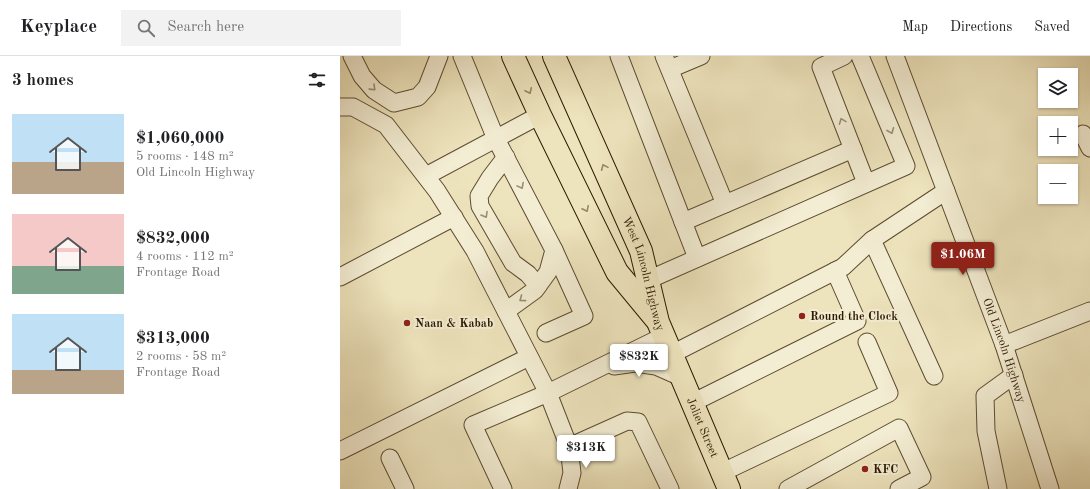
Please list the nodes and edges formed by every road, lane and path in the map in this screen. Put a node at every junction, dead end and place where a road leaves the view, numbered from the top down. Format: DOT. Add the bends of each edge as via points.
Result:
graph roads {
  1 [pos="352,56"];
  2 [pos="439,56"];
  3 [pos="462,56"];
  4 [pos="513,56"];
  5 [pos="554,56"];
  6 [pos="619,56"];
  7 [pos="701,56"];
  8 [pos="844,56"];
  9 [pos="860,56"];
  10 [pos="895,56"];
  11 [pos="667,63"];
  12 [pos="340,106"];
  13 [pos="540,115"];
  14 [pos="496,139"];
  15 [pos="853,149"];
  16 [pos="506,158"];
  17 [pos="426,176"];
  18 [pos="866,183"];
  19 [pos="946,191"];
  20 [pos="725,204"];
  21 [pos="454,218"];
  22 [pos="683,222"];
  23 [pos="872,240"];
  24 [pos="554,250"];
  25 [pos="697,258"];
  26 [pos="834,271"];
  27 [pos="340,277"];
  28 [pos="648,280"];
  29 [pos="538,286"];
  30 [pos="506,311"];
  31 [pos="1090,311"];
  32 [pos="546,333"];
  33 [pos="665,338"];
  34 [pos="867,342"];
  35 [pos="1004,345"];
  36 [pos="529,357"];
  37 [pos="598,368"];
  38 [pos="1014,375"];
  39 [pos="934,376"];
  40 [pos="681,377"];
  41 [pos="548,392"];
  42 [pos="692,403"];
  43 [pos="569,447"];
  44 [pos="340,451"];
  45 [pos="390,458"];
  46 [pos="725,481"];
  47 [pos="405,489"];
  48 [pos="503,489"];
  49 [pos="568,489"];
  50 [pos="670,489"];
  51 [pos="788,489"];
  52 [pos="899,489"];
  53 [pos="998,489"];
  54 [pos="1050,489"];
  1 -- 2 [label="street, one-way" via="362,76 374,90 394,103 418,98 427,87"];
  3 -- 14 [label="street"];
  4 -- 13 [label="main road, West Lincoln Highway, one-way"];
  28 -- 5 [label="main road, West Lincoln Highway, one-way" via="640,250"];
  6 -- 22 [label="street"];
  7 -- 11 [label="street"];
  15 -- 8 [label="street, one-way" via="821,67"];
  9 -- 18 [label="street, one-way" via="906,166"];
  10 -- 19 [label="street, Old Lincoln Highway"];
  11 -- 20 [label="street"];
  12 -- 17 [label="street" via="353,108 386,125"];
  13 -- 14 [label="street"];
  13 -- 33 [label="main road, West Lincoln Highway, one-way" via="617,272"];
  14 -- 16 [label="street"];
  14 -- 17 [label="street"];
  15 -- 18 [label="street"];
  15 -- 20 [label="street"];
  16 -- 24 [label="street, one-way"];
  16 -- 29 [label="street, one-way" via="479,196 480,206 513,263 528,274"];
  17 -- 21 [label="street"];
  18 -- 25 [label="street"];
  19 -- 23 [label="street"];
  19 -- 35 [label="street, Old Lincoln Highway"];
  20 -- 22 [label="street"];
  21 -- 27 [label="street"];
  21 -- 30 [label="street" via="475,250"];
  22 -- 25 [label="street"];
  23 -- 26 [label="street" via="843,267"];
  23 -- 39 [label="street"];
  24 -- 29 [label="street" via="548,272"];
  24 -- 32 [label="street" via="584,316"];
  25 -- 28 [label="street"];
  26 -- 33 [label="street"];
  26 -- 42 [label="street" via="857,321"];
  28 -- 33 [label="main road, West Lincoln Highway"];
  29 -- 30 [label="street, one-way"];
  30 -- 36 [label="street"];
  31 -- 35 [label="street"];
  33 -- 37 [label="street"];
  33 -- 40 [label="main road, Joliet Street"];
  34 -- 46 [label="street" via="890,393"];
  35 -- 38 [label="street, Old Lincoln Highway"];
  36 -- 41 [label="street"];
  36 -- 44 [label="street"];
  37 -- 40 [label="street" via="635,363 656,366"];
  37 -- 41 [label="street"];
  38 -- 53 [label="street" via="985,396 986,431"];
  38 -- 54 [label="street, Old Lincoln Highway"];
  40 -- 42 [label="main road, Joliet Street"];
  41 -- 43 [label="street"];
  41 -- 48 [label="street" via="473,425"];
  42 -- 46 [label="main road, Joliet Street"];
  43 -- 49 [label="street" via="572,474"];
  43 -- 50 [label="street" via="626,421 638,422"];
  45 -- 47 [label="street"];
  51 -- 52 [label="street" via="899,428 922,477"];
}
